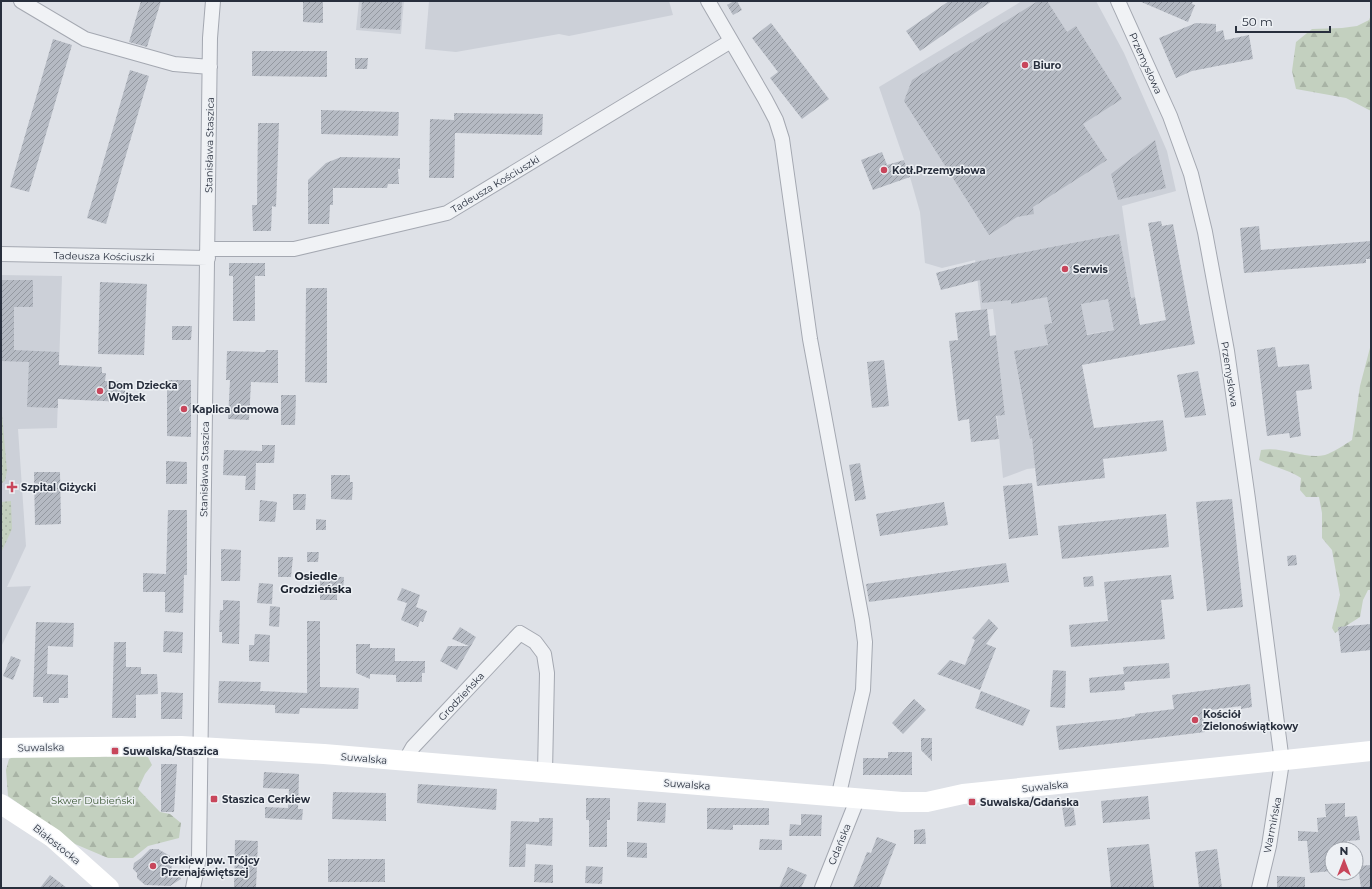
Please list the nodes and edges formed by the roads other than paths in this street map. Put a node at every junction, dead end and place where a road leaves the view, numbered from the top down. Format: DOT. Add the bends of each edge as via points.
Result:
graph roads {
  1 [pos="21,1"];
  2 [pos="213,1"];
  3 [pos="708,1"];
  4 [pos="1118,1"];
  5 [pos="731,41"];
  6 [pos="210,66"];
  7 [pos="208,253"];
  8 [pos="1,254"];
  9 [pos="199,747"];
  10 [pos="1,748"];
  11 [pos="1371,751"];
  12 [pos="409,762"];
  13 [pos="1282,762"];
  14 [pos="545,773"];
  15 [pos="848,799"];
  16 [pos="2,807"];
  17 [pos="109,888"];
  18 [pos="193,888"];
  19 [pos="822,888"];
  20 [pos="1259,888"];
  1 -- 6 [label="street" via="85,40 174,64"];
  2 -- 6 [label="street, Stanisława Staszica"];
  3 -- 5 [label="street, Gdańska"];
  4 -- 13 [label="street, Przemysłowa" via="1170,116 1191,174 1198,202 1227,350"];
  5 -- 7 [label="street, Tadeusza Kościuszki" via="447,213 294,249"];
  5 -- 15 [label="street, Gdańska" via="776,120 782,139 810,339 863,628 863,690"];
  6 -- 7 [label="street, Stanisława Staszica"];
  7 -- 8 [label="street, Tadeusza Kościuszki"];
  7 -- 9 [label="street, Stanisława Staszica"];
  9 -- 10 [label="street, Suwalska"];
  9 -- 12 [label="street, Suwalska"];
  9 -- 18 [label="street, Stanisława Staszica" via="199,858"];
  11 -- 13 [label="street, Suwalska"];
  12 -- 14 [label="street, Suwalska"];
  12 -- 14 [label="street, Grodzieńska" via="409,754 413,747 520,633 535,642 544,654 547,673"];
  13 -- 15 [label="street, Suwalska" via="963,794 927,802"];
  13 -- 20 [label="street, Warmińska" via="1269,846"];
  14 -- 15 [label="street, Suwalska"];
  15 -- 19 [label="street, Gdańska"];
  16 -- 17 [label="street, Białostocka" via="53,838"];
}
